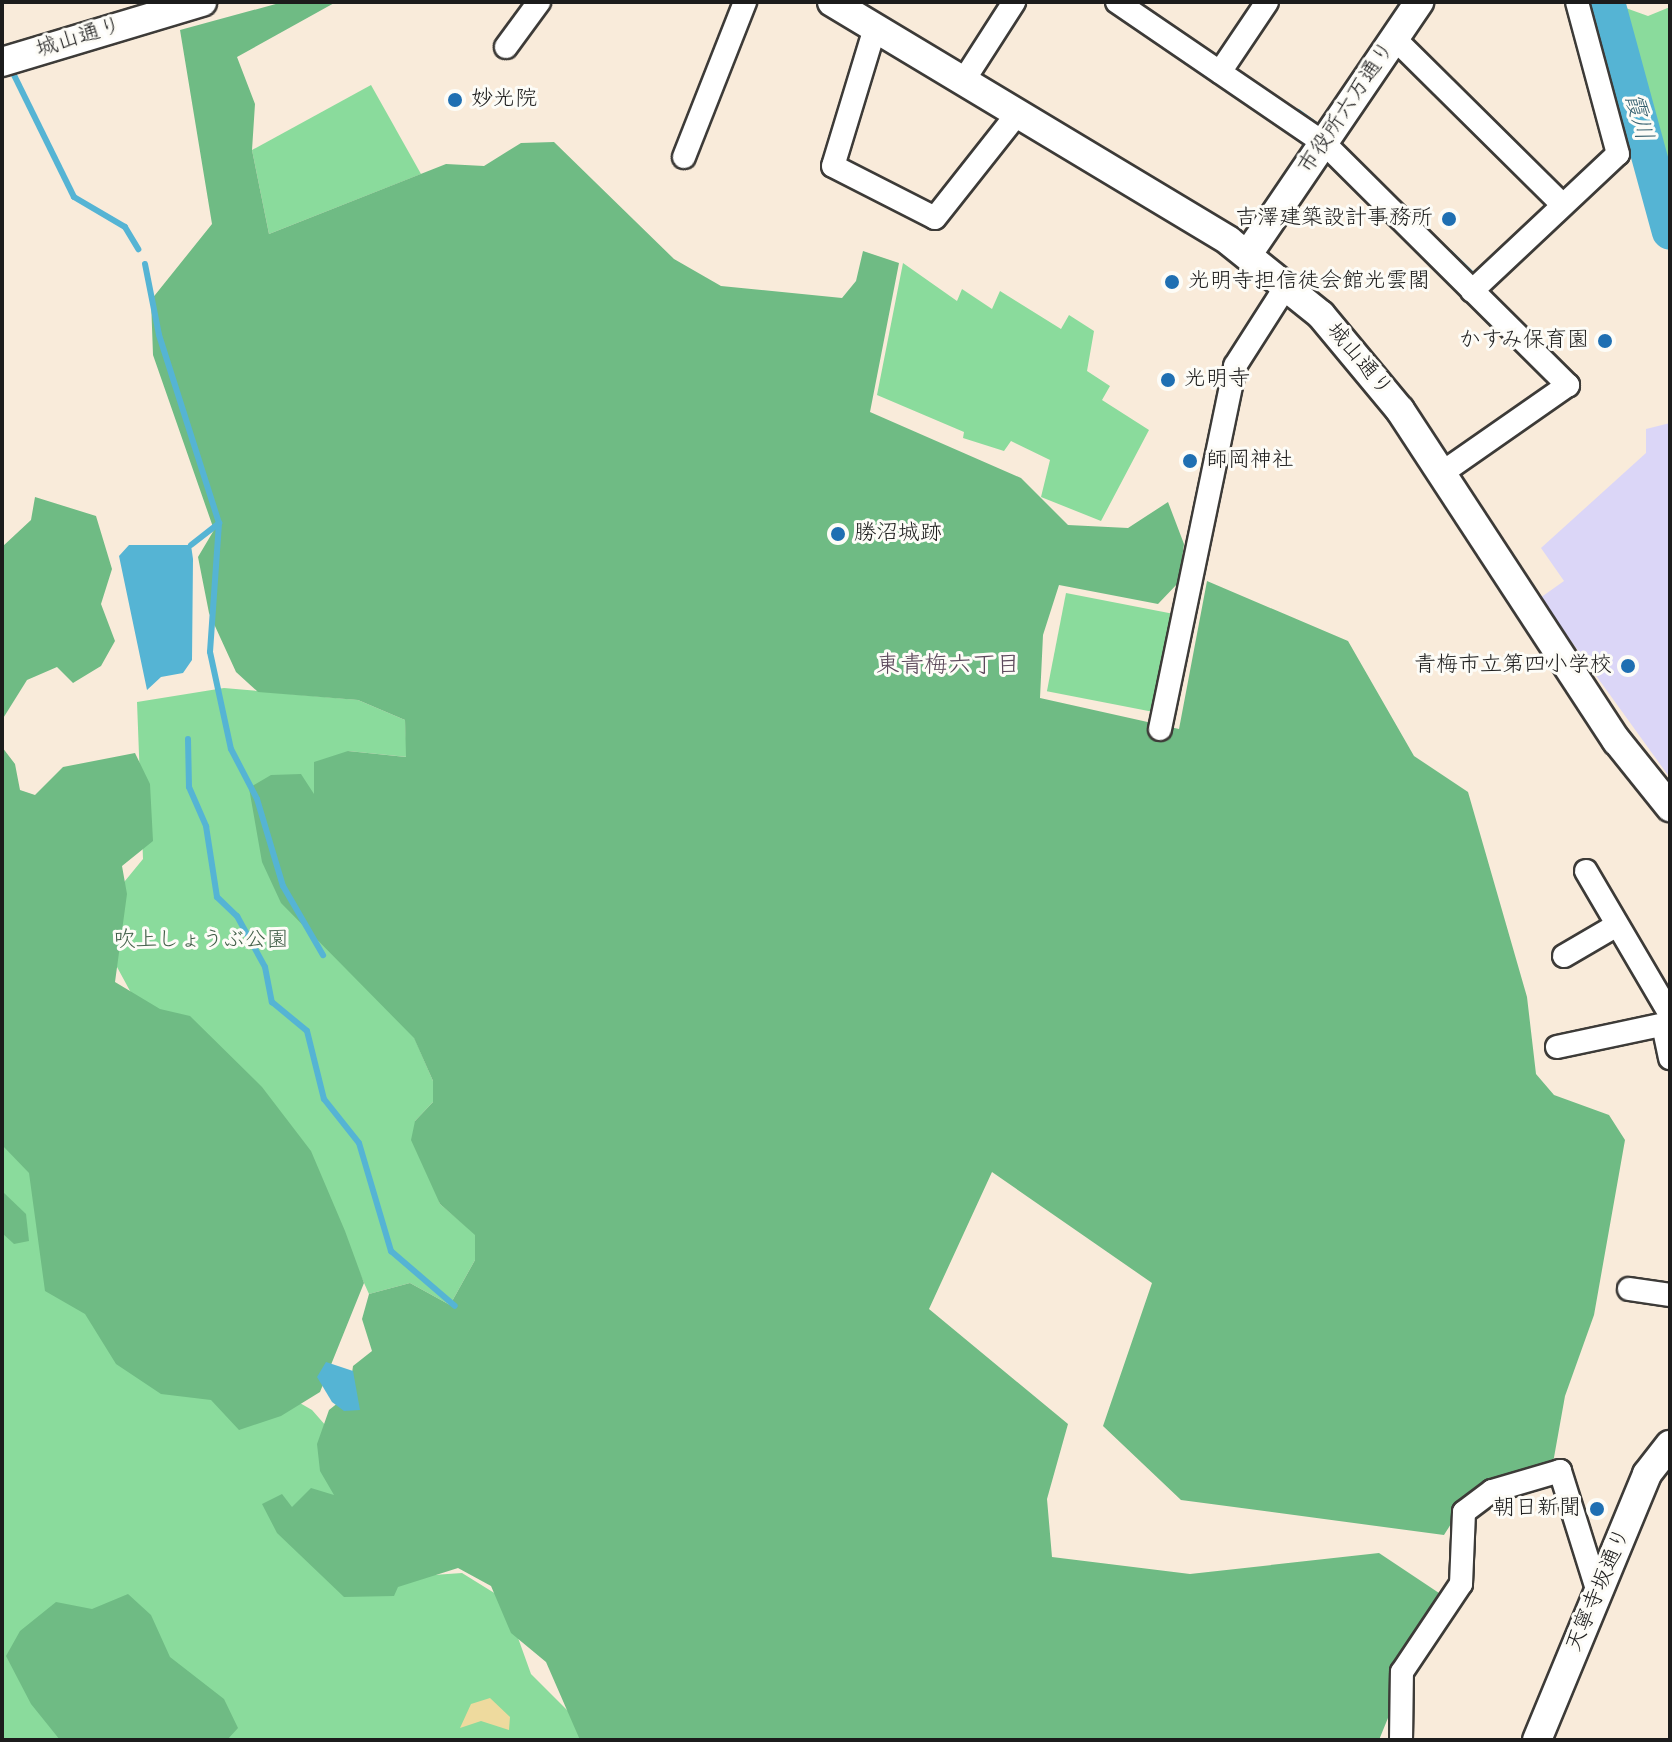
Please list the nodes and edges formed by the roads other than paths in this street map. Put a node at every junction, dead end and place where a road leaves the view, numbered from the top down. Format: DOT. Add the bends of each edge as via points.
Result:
graph roads {
  1 [pos="202,2"];
  2 [pos="539,2"];
  3 [pos="745,2"];
  4 [pos="832,2"];
  5 [pos="1014,2"];
  6 [pos="1117,2"];
  7 [pos="1267,2"];
  8 [pos="1419,2"];
  9 [pos="1577,2"];
  10 [pos="157,8"];
  11 [pos="869,16"];
  12 [pos="1395,39"];
  13 [pos="506,47"];
  14 [pos="2,62"];
  15 [pos="1224,66"];
  16 [pos="964,80"];
  17 [pos="1018,113"];
  18 [pos="1328,136"];
  19 [pos="684,157"];
  20 [pos="1563,205"];
  21 [pos="1248,254"];
  22 [pos="1288,283"];
  23 [pos="1477,286"];
  24 [pos="1442,473"];
  25 [pos="1160,729"];
  26 [pos="1670,807"];
  27 [pos="1586,871"];
  28 [pos="1617,925"];
  29 [pos="1564,956"];
  30 [pos="1668,1020"];
  31 [pos="1557,1047"];
  32 [pos="1670,1058"];
  33 [pos="1629,1289"];
  34 [pos="1670,1295"];
  35 [pos="1670,1445"];
  36 [pos="1598,1592"];
  37 [pos="1401,1740"];
  38 [pos="1537,1740"];
  1 -- 10 [label="street, 城山通り"];
  2 -- 13 [label="street"];
  3 -- 19 [label="street"];
  4 -- 11 [label="street, 城山通り"];
  5 -- 16 [label="street"];
  6 -- 15 [label="street"];
  7 -- 15 [label="street"];
  8 -- 12 [label="street, 市役所六万通り"];
  9 -- 20 [label="street" via="1618,154"];
  10 -- 14 [label="street, 城山通り"];
  11 -- 16 [label="street, 城山通り"];
  11 -- 17 [label="street" via="833,166 935,218"];
  12 -- 18 [label="street, 市役所六万通り"];
  12 -- 20 [label="street"];
  15 -- 18 [label="street"];
  16 -- 17 [label="street, 城山通り"];
  17 -- 21 [label="street, 城山通り"];
  18 -- 21 [label="street, 市役所六万通り"];
  18 -- 23 [label="street"];
  20 -- 23 [label="street"];
  21 -- 22 [label="street, 城山通り"];
  22 -- 24 [label="street, 城山通り" via="1358,354"];
  22 -- 25 [label="street" via="1235,366"];
  23 -- 24 [label="street" via="1568,385"];
  24 -- 26 [label="street, 城山通り" via="1617,741"];
  27 -- 28 [label="street"];
  28 -- 29 [label="street"];
  28 -- 30 [label="street"];
  30 -- 31 [label="street"];
  30 -- 32 [label="street"];
  33 -- 34 [label="street"];
  35 -- 36 [label="street, 天寧寺坂通り" via="1647,1474"];
  36 -- 37 [label="street" via="1560,1471 1492,1491 1464,1512 1461,1584 1402,1672"];
  36 -- 38 [label="street, 天寧寺坂通り"];
}
